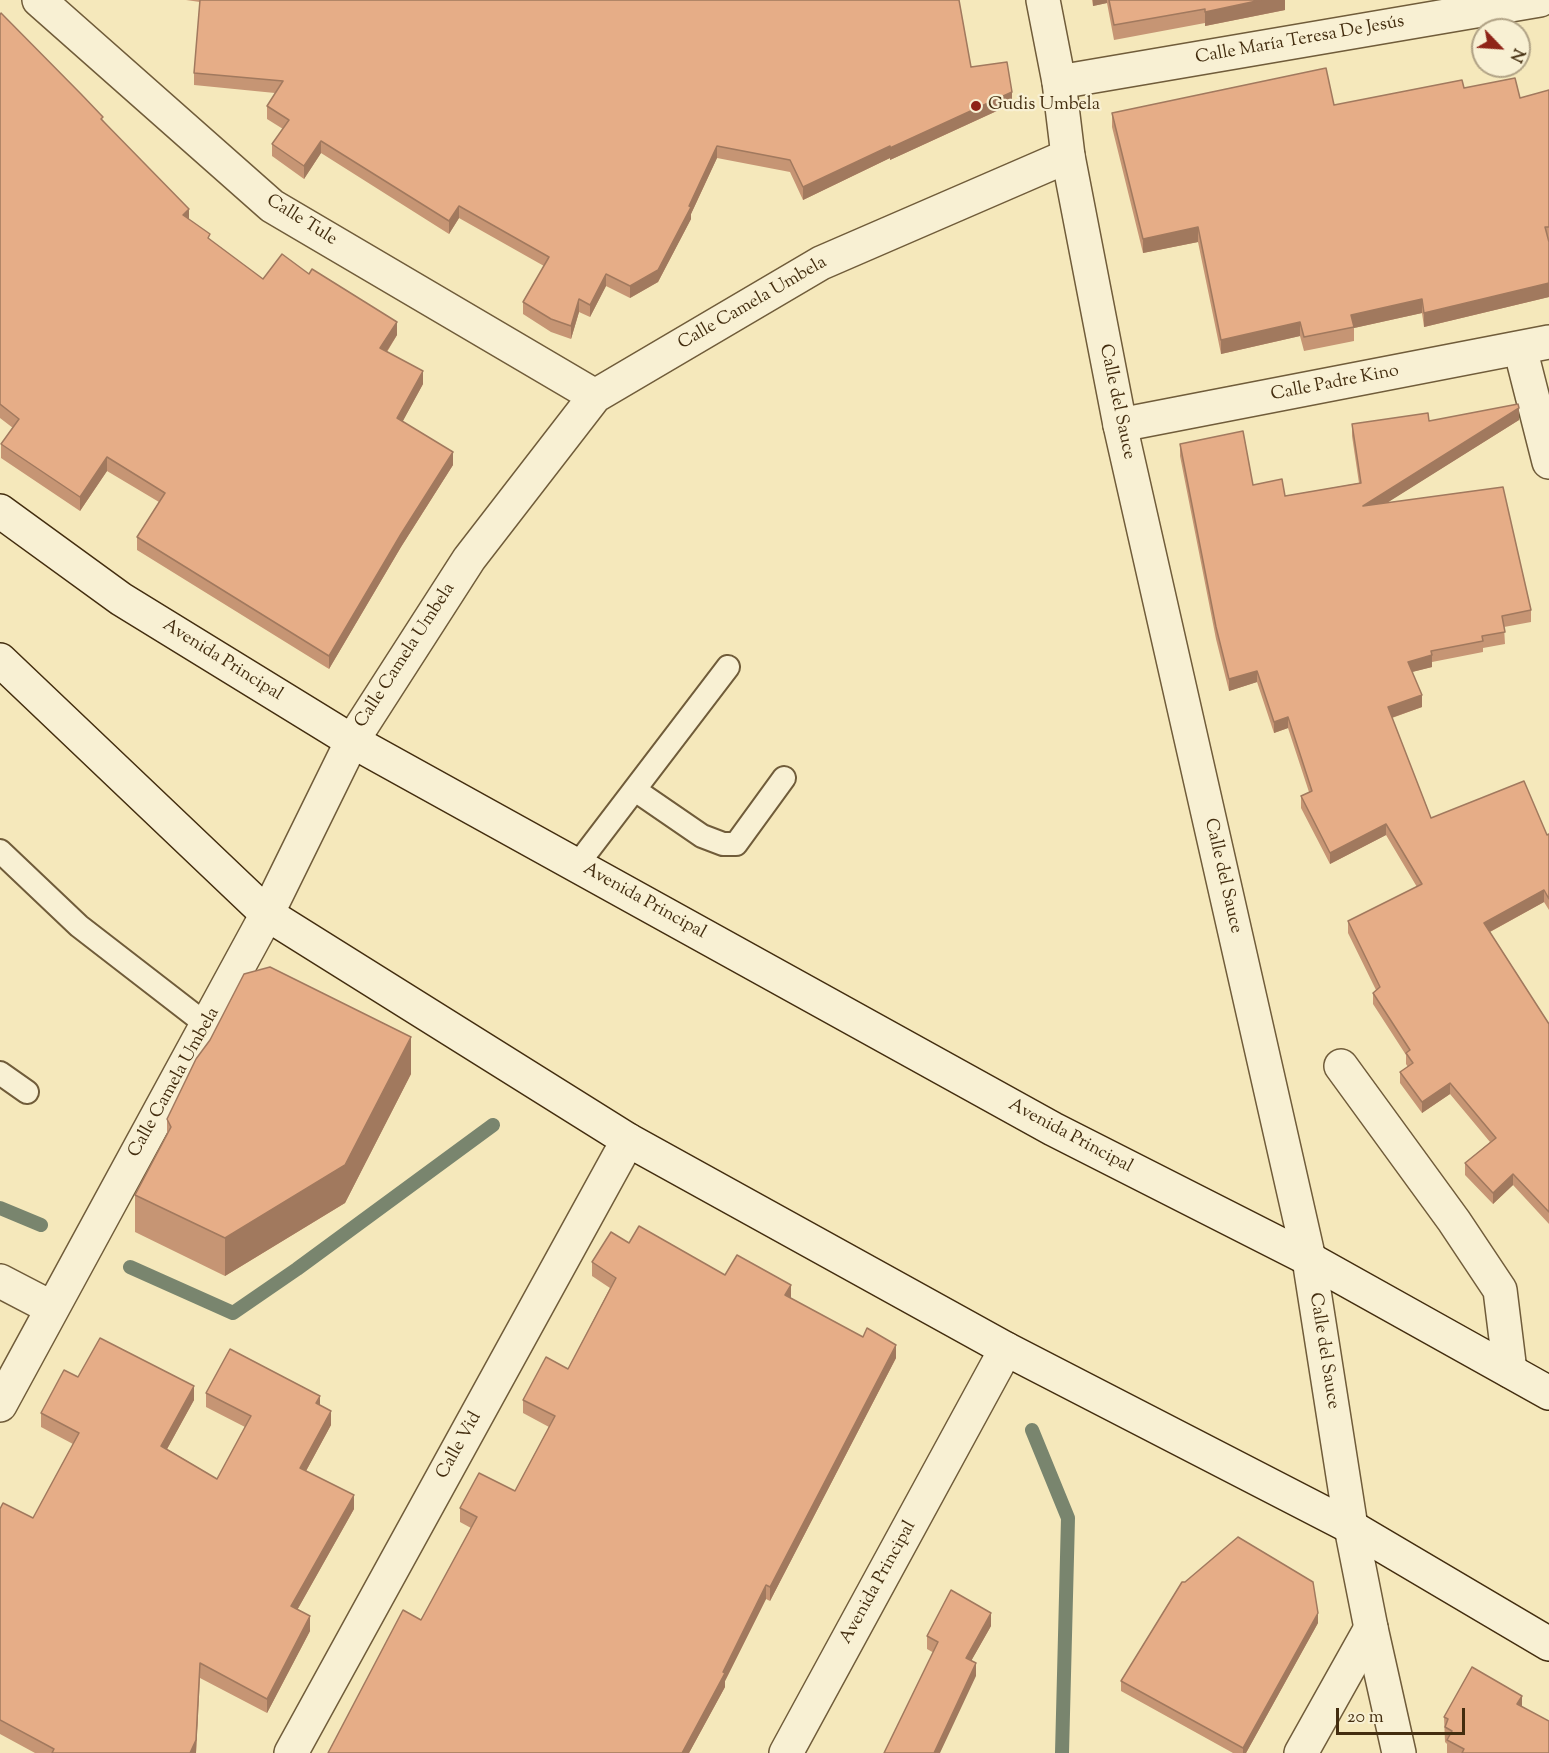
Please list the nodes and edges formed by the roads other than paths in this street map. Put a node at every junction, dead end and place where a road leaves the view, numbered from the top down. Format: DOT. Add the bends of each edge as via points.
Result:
graph roads {
  1 [pos="39,0"];
  2 [pos="1043,0"];
  3 [pos="1540,0"];
  4 [pos="1059,82"];
  5 [pos="1068,156"];
  6 [pos="1535,345"];
  7 [pos="595,396"];
  8 [pos="1120,425"];
  9 [pos="1549,462"];
  10 [pos="0,511"];
  11 [pos="0,660"];
  12 [pos="728,667"];
  13 [pos="352,741"];
  14 [pos="784,778"];
  15 [pos="635,790"];
  16 [pos="0,851"];
  17 [pos="577,865"];
  18 [pos="267,914"];
  19 [pos="207,1025"];
  20 [pos="1341,1066"];
  21 [pos="0,1073"];
  22 [pos="27,1092"];
  23 [pos="628,1140"];
  24 [pos="1309,1259"];
  25 [pos="0,1281"];
  26 [pos="52,1308"];
  27 [pos="1006,1349"];
  28 [pos="1510,1371"];
  29 [pos="1549,1393"];
  30 [pos="0,1405"];
  31 [pos="1351,1527"];
  32 [pos="1371,1628"];
  33 [pos="1549,1644"];
  34 [pos="291,1753"];
  35 [pos="786,1753"];
  36 [pos="1301,1753"];
  37 [pos="1399,1753"];
  1 -- 7 [label="street, Calle Tule" via="272,206"];
  2 -- 4 [label="street, Calle del Sauce"];
  3 -- 4 [label="street, Calle María Teresa De Jesús"];
  4 -- 5 [label="street, Calle del Sauce"];
  5 -- 7 [label="street, Calle Camela Umbela" via="821,263"];
  5 -- 8 [label="street, Calle del Sauce"];
  6 -- 8 [label="street, Calle Padre Kino"];
  6 -- 9 [label="street"];
  7 -- 13 [label="street, Calle Camela Umbela" via="469,560"];
  8 -- 24 [label="street, Calle del Sauce"];
  10 -- 13 [label="street, Avenida Principal" via="121,599"];
  11 -- 18 [label="street"];
  12 -- 15 [label="lane"];
  13 -- 17 [label="street, Avenida Principal"];
  13 -- 18 [label="street, Calle Camela Umbela"];
  14 -- 15 [label="lane" via="736,844 702,836"];
  15 -- 17 [label="lane"];
  16 -- 19 [label="lane" via="79,926"];
  17 -- 24 [label="street, Avenida Principal" via="1053,1129"];
  18 -- 19 [label="street, Calle Camela Umbela"];
  18 -- 23 [label="street"];
  19 -- 26 [label="street, Calle Camela Umbela"];
  20 -- 28 [label="street" via="1500,1290"];
  21 -- 22 [label="lane"];
  23 -- 27 [label="street"];
  23 -- 34 [label="street, Calle Vid"];
  24 -- 28 [label="street, Avenida Principal"];
  24 -- 31 [label="street, Calle del Sauce"];
  25 -- 26 [label="street"];
  26 -- 30 [label="street, Calle Camela Umbela"];
  27 -- 31 [label="street"];
  27 -- 35 [label="street, Avenida Principal"];
  28 -- 29 [label="street, Avenida Principal"];
  31 -- 32 [label="street, Calle del Sauce"];
  31 -- 33 [label="street"];
  32 -- 36 [label="street"];
  32 -- 37 [label="street, Calle del Sauce"];
}
